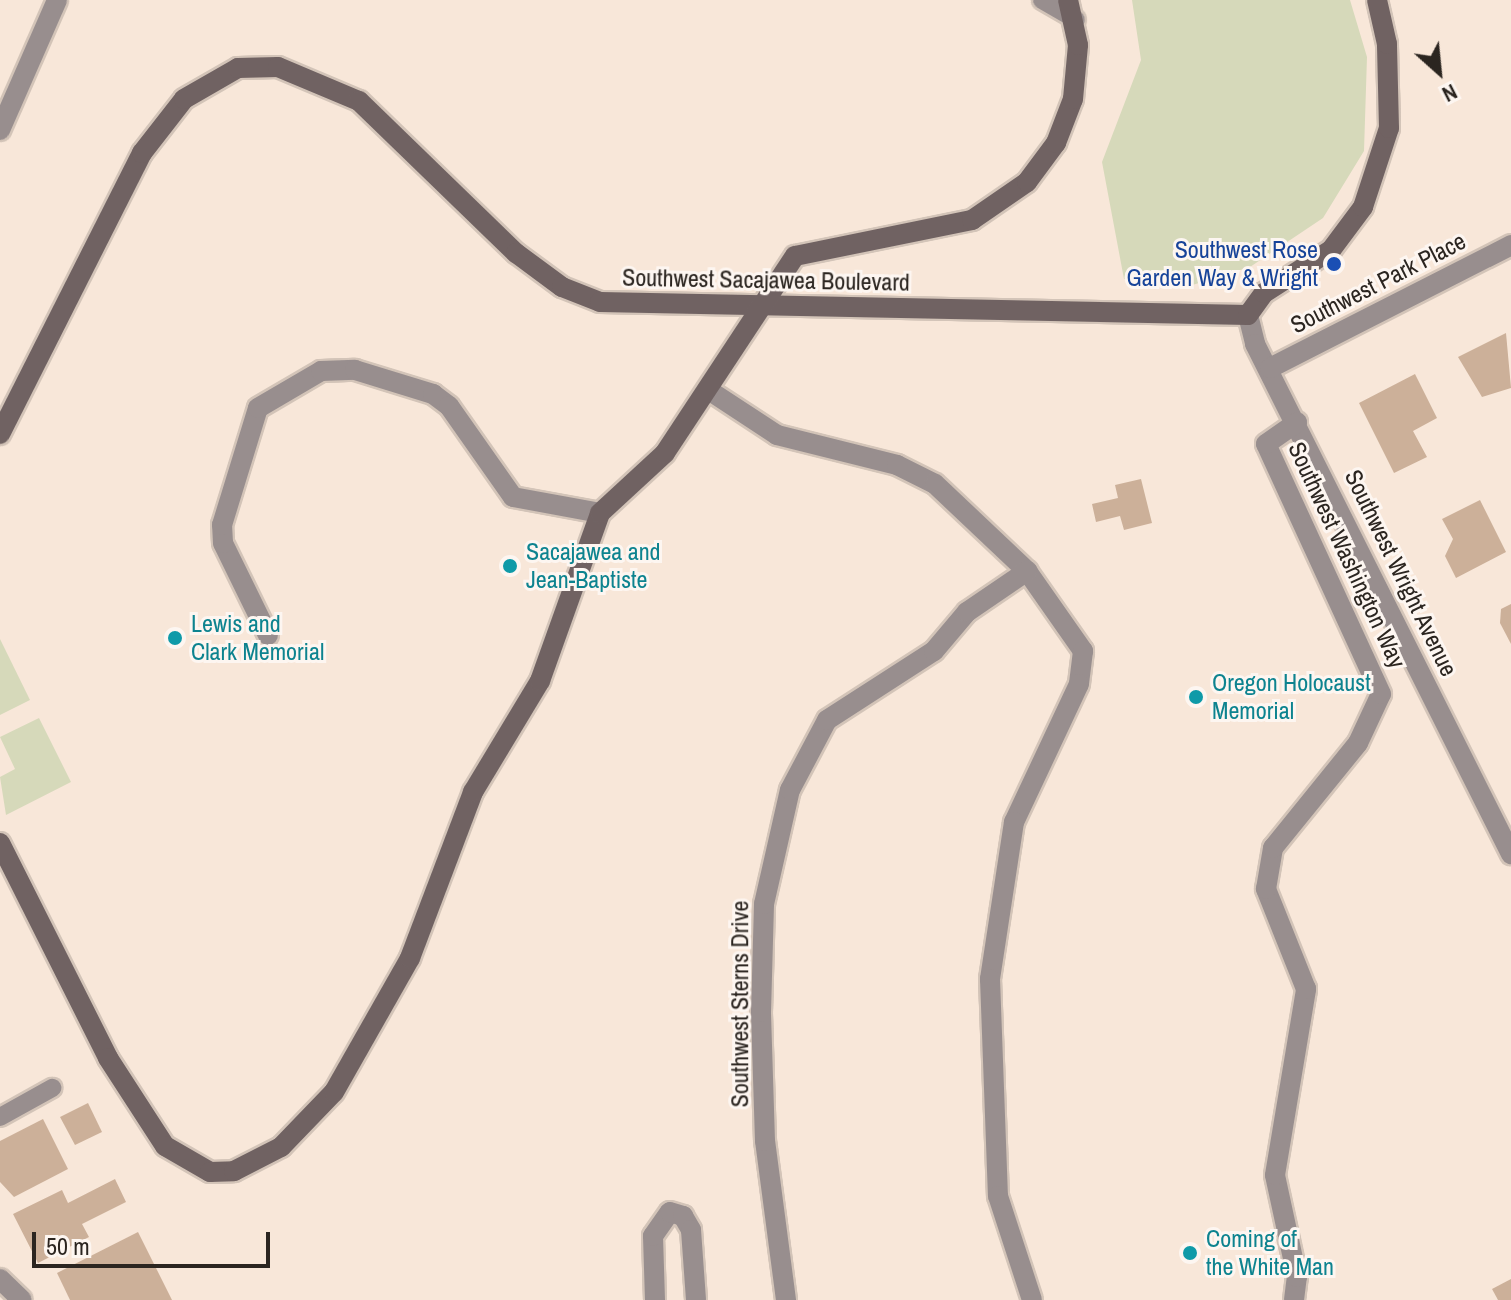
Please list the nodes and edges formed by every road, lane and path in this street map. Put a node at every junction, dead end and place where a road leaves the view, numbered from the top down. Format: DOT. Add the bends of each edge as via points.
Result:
graph roads {
  1 [pos="57,0"];
  2 [pos="1042,0"];
  3 [pos="1068,0"];
  4 [pos="1377,0"];
  5 [pos="1076,20"];
  6 [pos="0,130"];
  7 [pos="1511,245"];
  8 [pos="768,304"];
  9 [pos="1248,315"];
  10 [pos="1270,368"];
  11 [pos="710,391"];
  12 [pos="1297,422"];
  13 [pos="0,434"];
  14 [pos="600,513"];
  15 [pos="1027,571"];
  16 [pos="268,635"];
  17 [pos="0,843"];
  18 [pos="1511,854"];
  19 [pos="52,1088"];
  20 [pos="0,1117"];
  21 [pos="0,1279"];
  22 [pos="22,1300"];
  23 [pos="655,1300"];
  24 [pos="696,1300"];
  25 [pos="786,1300"];
  26 [pos="1032,1300"];
  27 [pos="1294,1300"];
  1 -- 6 [label="street"];
  2 -- 5 [label="lane"];
  3 -- 5 [label="street"];
  4 -- 9 [label="street" via="1387,44 1389,128 1363,207 1331,250 1264,293"];
  5 -- 8 [label="street" via="1079,70 1066,123 1021,189 972,220 795,256"];
  7 -- 10 [label="street, Southwest Park Place"];
  8 -- 9 [label="street, Southwest Sacajawea Boulevard"];
  8 -- 11 [label="street"];
  8 -- 13 [label="street, Southwest Sacajawea Boulevard" via="620,304 562,287 516,253 359,101 325,82 259,65 215,76 195,89 142,153"];
  9 -- 10 [label="street, Southwest Wright Avenue"];
  10 -- 12 [label="street, Southwest Wright Avenue"];
  11 -- 14 [label="street" via="665,453"];
  11 -- 15 [label="street" via="777,435 897,465 935,484"];
  12 -- 18 [label="street, Southwest Wright Avenue"];
  12 -- 27 [label="street, Southwest Washington Way" via="1266,444 1381,694 1358,743 1273,848 1266,889 1306,989 1275,1175 1297,1277"];
  14 -- 16 [label="street" via="513,497 449,406 433,394 355,370 321,371 258,408 222,525 223,543"];
  14 -- 17 [label="street" via="540,681 473,792 442,882 372,1032 306,1125 260,1160 210,1172 181,1161 146,1124"];
  15 -- 25 [label="street, Southwest Sterns Drive" via="967,612 934,651 827,720 790,790 764,904 761,1012 765,1141"];
  15 -- 26 [label="street" via="1076,636 1084,668 1014,822 990,979 998,1196"];
  19 -- 20 [label="lane"];
  21 -- 22 [label="street"];
  23 -- 24 [label="street" via="653,1236 670,1212 683,1216 691,1230"];
}
